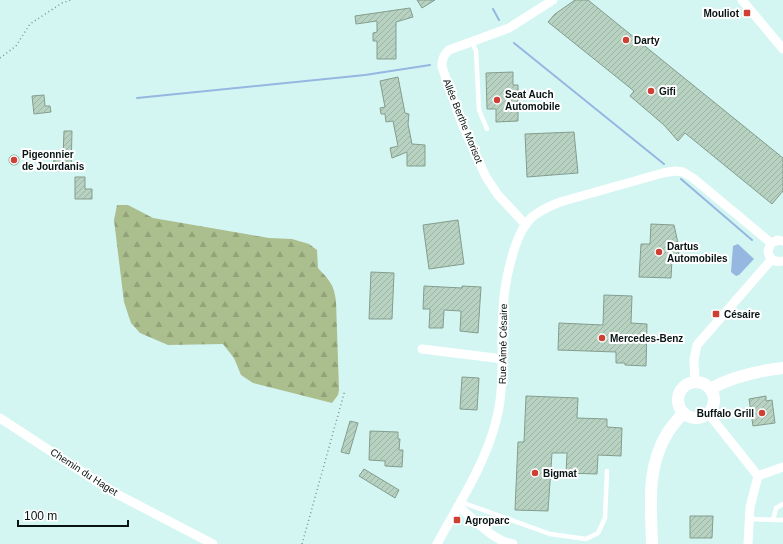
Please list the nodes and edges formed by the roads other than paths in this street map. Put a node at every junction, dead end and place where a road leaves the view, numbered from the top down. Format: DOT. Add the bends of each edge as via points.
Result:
graph roads {
  1 [pos="553,0"];
  2 [pos="742,0"];
  3 [pos="472,42"];
  4 [pos="783,49"];
  5 [pos="487,129"];
  6 [pos="526,224"];
  7 [pos="783,241"];
  8 [pos="771,243"];
  9 [pos="772,259"];
  10 [pos="783,261"];
  11 [pos="422,349"];
  12 [pos="503,360"];
  13 [pos="783,368"];
  14 [pos="695,383"];
  15 [pos="710,389"];
  16 [pos="683,413"];
  17 [pos="708,413"];
  18 [pos="0,418"];
  19 [pos="783,467"];
  20 [pos="607,472"];
  21 [pos="758,476"];
  22 [pos="459,504"];
  23 [pos="783,504"];
  24 [pos="748,519"];
  25 [pos="773,520"];
  26 [pos="783,520"];
  27 [pos="213,544"];
  28 [pos="437,544"];
  29 [pos="513,544"];
  30 [pos="652,544"];
  31 [pos="748,544"];
  1 -- 3 [label="street, Allée Berthe Morisot" via="509,28"];
  2 -- 4 [label="street"];
  3 -- 5 [label="lane" via="476,51 479,110"];
  3 -- 6 [label="street, Allée Berthe Morisot" via="449,50 444,56 442,67 462,124 486,177 498,195"];
  6 -- 8 [label="street, Rue Aimé Césaire" via="538,213 560,202 663,173 680,171 693,178"];
  6 -- 12 [label="street, Rue Aimé Césaire" via="517,240 507,278 503,310"];
  7 -- 8 [label="street"];
  8 -- 9 [label="street" via="768,251"];
  9 -- 10 [label="street" via="776,262"];
  9 -- 14 [label="street" via="697,345 694,360"];
  11 -- 12 [label="street"];
  12 -- 22 [label="street, Rue Aimé Césaire" via="502,390 491,439"];
  13 -- 15 [label="street" via="741,375"];
  14 -- 15 [label="street" via="703,384"];
  14 -- 16 [label="street" via="687,385 679,394 679,406"];
  15 -- 17 [label="street" via="713,402"];
  16 -- 17 [label="street" via="697,418"];
  16 -- 30 [label="street" via="662,444 651,478"];
  17 -- 21 [label="street"];
  18 -- 27 [label="street, Chemin du Haget" via="113,492"];
  19 -- 21 [label="street"];
  20 -- 22 [label="lane" via="605,518 598,533 586,540 550,534"];
  21 -- 24 [label="street"];
  22 -- 28 [label="street, Rue Aimé Césaire"];
  22 -- 29 [label="street" via="493,537 504,543"];
  23 -- 25 [label="lane" via="776,508"];
  24 -- 25 [label="lane"];
  24 -- 31 [label="street"];
  25 -- 26 [label="lane"];
}
